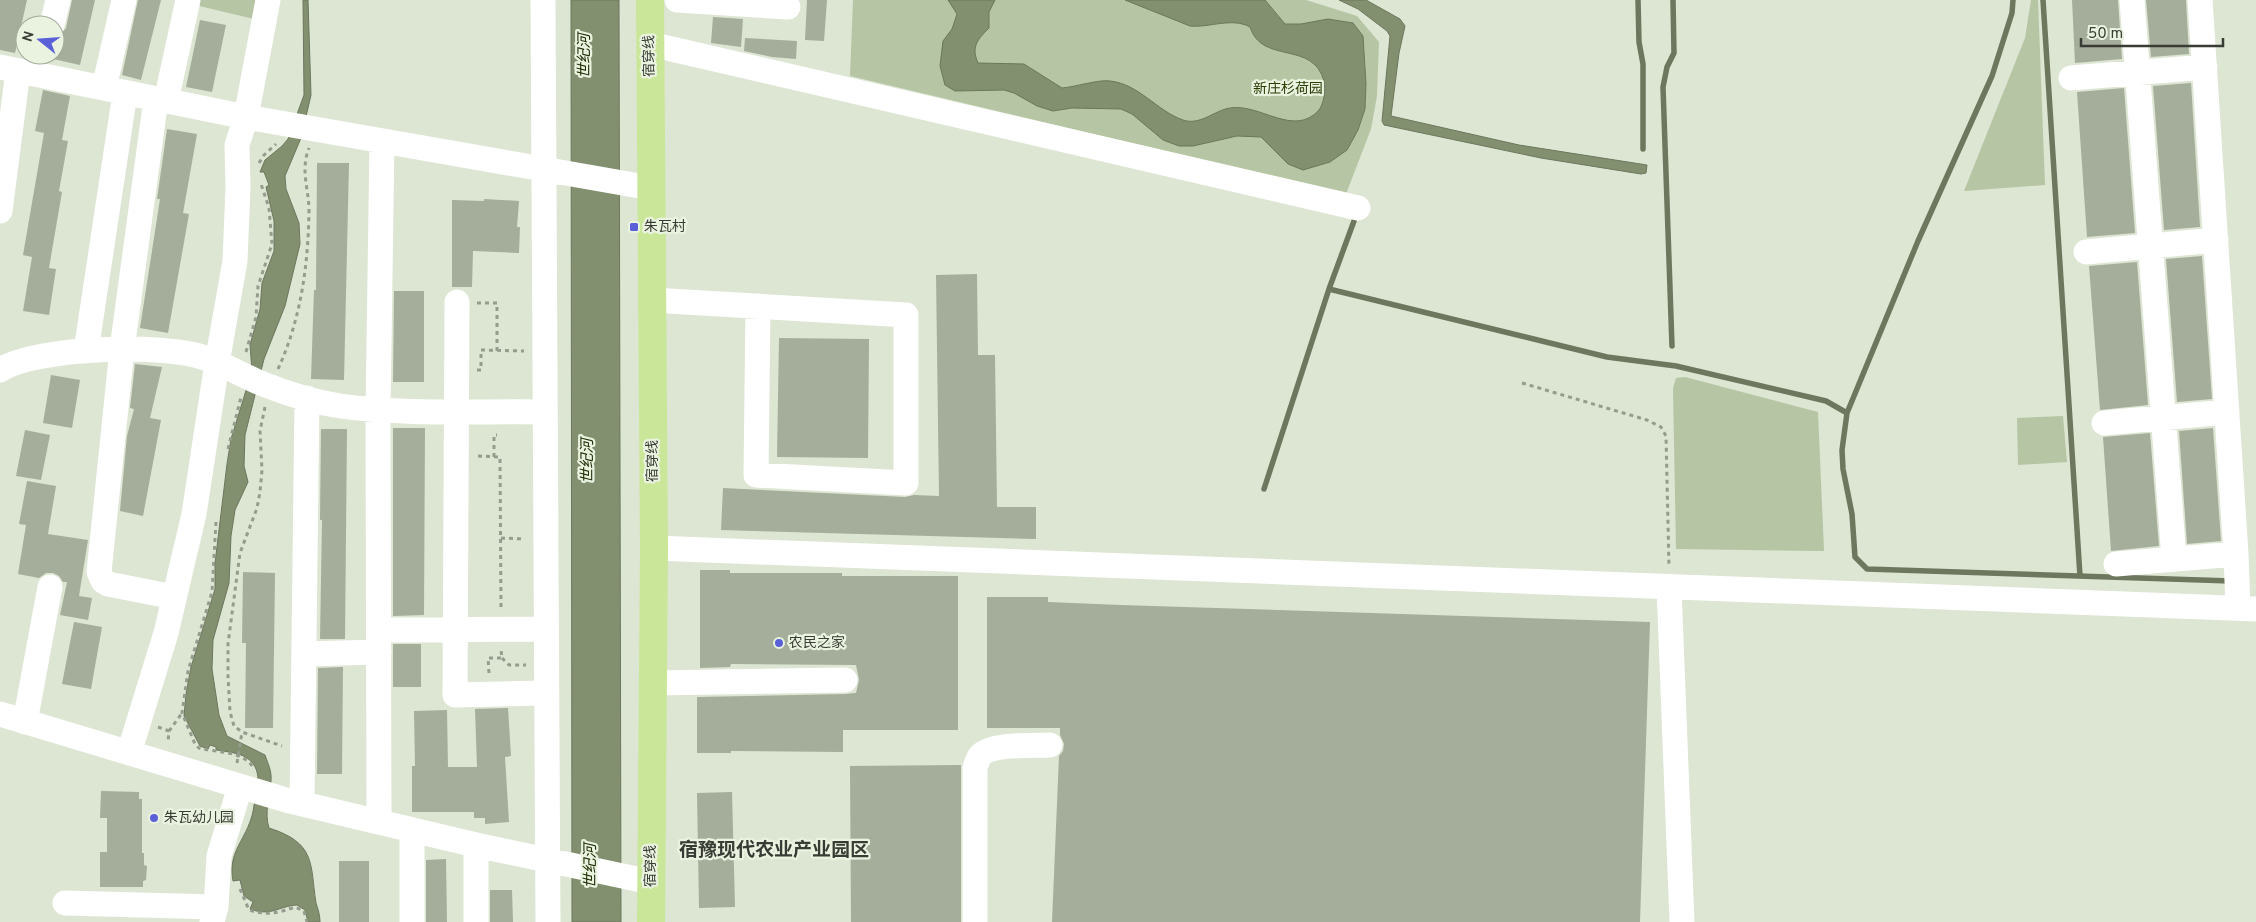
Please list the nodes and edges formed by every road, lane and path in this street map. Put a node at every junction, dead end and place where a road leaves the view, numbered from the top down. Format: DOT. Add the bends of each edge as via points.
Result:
graph roads {
  1 [pos="58,0"];
  2 [pos="124,0"];
  3 [pos="188,0"];
  4 [pos="268,0"];
  5 [pos="543,0"];
  6 [pos="650,0"];
  7 [pos="677,0"];
  8 [pos="2132,0"];
  9 [pos="2200,0"];
  10 [pos="788,7"];
  11 [pos="54,15"];
  12 [pos="650,44"];
  13 [pos="26,67"];
  14 [pos="2204,67"];
  15 [pos="2137,72"];
  16 [pos="2071,78"];
  17 [pos="114,91"];
  18 [pos="161,100"];
  19 [pos="246,117"];
  20 [pos="290,125"];
  21 [pos="316,129"];
  22 [pos="382,141"];
  23 [pos="258,165"];
  24 [pos="547,170"];
  25 [pos="260,181"];
  26 [pos="641,187"];
  27 [pos="1358,208"];
  28 [pos="0,210"];
  29 [pos="2216,240"];
  30 [pos="2150,246"];
  31 [pos="2086,252"];
  32 [pos="652,300"];
  33 [pos="456,302"];
  34 [pos="758,306"];
  35 [pos="122,349"];
  36 [pos="86,351"];
  37 [pos="497,351"];
  38 [pos="544,352"];
  39 [pos="217,363"];
  40 [pos="456,369"];
  41 [pos="0,370"];
  42 [pos="247,377"];
  43 [pos="1522,383"];
  44 [pos="270,386"];
  45 [pos="307,398"];
  46 [pos="378,410"];
  47 [pos="456,411"];
  48 [pos="545,412"];
  49 [pos="2227,412"];
  50 [pos="2164,418"];
  51 [pos="2104,423"];
  52 [pos="502,435"];
  53 [pos="227,452"];
  54 [pos="456,455"];
  55 [pos="494,456"];
  56 [pos="216,518"];
  57 [pos="654,548"];
  58 [pos="2236,554"];
  59 [pos="2174,559"];
  60 [pos="2116,564"];
  61 [pos="50,586"];
  62 [pos="1669,587"];
  63 [pos="174,597"];
  64 [pos="2247,609"];
  65 [pos="546,629"];
  66 [pos="456,630"];
  67 [pos="501,630"];
  68 [pos="379,641"];
  69 [pos="304,654"];
  70 [pos="502,658"];
  71 [pos="546,664"];
  72 [pos="456,675"];
  73 [pos="845,680"];
  74 [pos="653,683"];
  75 [pos="546,694"];
  76 [pos="182,713"];
  77 [pos="0,714"];
  78 [pos="25,722"];
  79 [pos="169,731"];
  80 [pos="242,732"];
  81 [pos="1050,745"];
  82 [pos="129,754"];
  83 [pos="238,754"];
  84 [pos="303,761"];
  85 [pos="247,789"];
  86 [pos="302,804"];
  87 [pos="379,822"];
  88 [pos="412,830"];
  89 [pos="476,845"];
  90 [pos="552,861"];
  91 [pos="640,880"];
  92 [pos="238,886"];
  93 [pos="65,903"];
  94 [pos="122,913"];
  95 [pos="214,914"];
  96 [pos="306,922"];
  97 [pos="412,922"];
  98 [pos="476,922"];
  99 [pos="548,922"];
  100 [pos="651,922"];
  101 [pos="975,922"];
  102 [pos="1682,922"];
  1 -- 11 [label="street"];
  2 -- 17 [label="street"];
  3 -- 18 [label="street"];
  4 -- 19 [label="street"];
  5 -- 24 [label="street"];
  6 -- 12 [label="main road, 宿穿线"];
  7 -- 10 [label="street"];
  8 -- 15 [label="street"];
  9 -- 14 [label="street"];
  12 -- 26 [label="main road, 宿穿线"];
  12 -- 27 [label="street"];
  13 -- 17 [label="street"];
  13 -- 28 [label="street"];
  14 -- 15 [label="street"];
  14 -- 29 [label="street"];
  15 -- 16 [label="street"];
  15 -- 30 [label="street"];
  17 -- 18 [label="street"];
  17 -- 36 [label="street"];
  18 -- 19 [label="street"];
  18 -- 35 [label="street"];
  19 -- 20 [label="street"];
  19 -- 39 [label="street" via="237,146 235,262"];
  20 -- 21 [label="street"];
  20 -- 23 [label="path" via="283,140 272,146"];
  21 -- 22 [label="street"];
  21 -- 44 [label="path" via="304,161 309,210 304,285 291,340"];
  22 -- 24 [label="street"];
  22 -- 46 [label="street"];
  24 -- 26 [label="street"];
  24 -- 38 [label="street"];
  25 -- 42 [label="path" via="269,208 272,244 258,286 256,317 247,346"];
  26 -- 32 [label="main road, 宿穿线"];
  29 -- 30 [label="street"];
  29 -- 49 [label="street"];
  30 -- 31 [label="street"];
  30 -- 50 [label="street"];
  32 -- 34 [label="street"];
  32 -- 57 [label="main road, 宿穿线"];
  33 -- 37 [label="path" via="497,303"];
  33 -- 40 [label="street"];
  34 -- 34 [label="street" via="906,315 906,482 756,474"];
  35 -- 36 [label="street"];
  35 -- 39 [label="street" via="190,354"];
  35 -- 63 [label="street" via="99,572 108,584"];
  36 -- 41 [label="street" via="57,353 10,364"];
  37 -- 38 [label="path"];
  37 -- 40 [label="path" via="481,350 481,370"];
  38 -- 48 [label="street"];
  39 -- 42 [label="street"];
  39 -- 63 [label="street" via="194,514"];
  40 -- 47 [label="street"];
  42 -- 44 [label="street"];
  42 -- 53 [label="path"];
  43 -- 62 [label="path" via="1661,427 1666,436"];
  44 -- 45 [label="street"];
  44 -- 80 [label="path" via="260,430 260,492 240,553 228,644 230,712 234,726"];
  45 -- 46 [label="street" via="339,406"];
  45 -- 69 [label="street"];
  46 -- 47 [label="street"];
  46 -- 68 [label="street"];
  47 -- 48 [label="street"];
  47 -- 54 [label="street"];
  48 -- 65 [label="street"];
  49 -- 50 [label="street"];
  49 -- 58 [label="street"];
  50 -- 51 [label="street"];
  50 -- 59 [label="street"];
  52 -- 55 [label="path" via="494,435"];
  54 -- 55 [label="path"];
  54 -- 66 [label="street"];
  55 -- 67 [label="path" via="500,457"];
  56 -- 76 [label="path" via="212,592 188,671"];
  57 -- 62 [label="street"];
  57 -- 74 [label="main road, 宿穿线"];
  58 -- 59 [label="street"];
  58 -- 64 [label="street"];
  59 -- 60 [label="street"];
  61 -- 78 [label="street"];
  62 -- 64 [label="street"];
  62 -- 102 [label="street"];
  63 -- 82 [label="street"];
  65 -- 67 [label="street"];
  65 -- 71 [label="street"];
  66 -- 67 [label="street"];
  66 -- 68 [label="street"];
  66 -- 72 [label="street"];
  67 -- 70 [label="path"];
  68 -- 69 [label="street"];
  68 -- 87 [label="street"];
  69 -- 84 [label="street"];
  70 -- 71 [label="path" via="509,665"];
  70 -- 72 [label="path" via="488,658 489,675"];
  71 -- 75 [label="street"];
  72 -- 75 [label="street" via="455,695"];
  73 -- 74 [label="street"];
  74 -- 91 [label="main road, 宿穿线"];
  75 -- 90 [label="street"];
  76 -- 79 [label="path"];
  76 -- 85 [label="path" via="199,748 247,759 256,777"];
  77 -- 78 [label="street"];
  78 -- 82 [label="street"];
  80 -- 83 [label="path"];
  80 -- 84 [label="path" via="279,744"];
  81 -- 101 [label="street" via="997,748 980,756 976,766"];
  82 -- 85 [label="street"];
  84 -- 86 [label="street"];
  85 -- 86 [label="street"];
  85 -- 95 [label="street" via="219,856"];
  86 -- 87 [label="street"];
  87 -- 88 [label="street"];
  88 -- 89 [label="street"];
  88 -- 97 [label="street"];
  89 -- 90 [label="street"];
  89 -- 98 [label="street"];
  90 -- 91 [label="street"];
  90 -- 99 [label="street"];
  91 -- 100 [label="main road, 宿穿线"];
  92 -- 96 [label="path" via="249,910 275,914 295,907 304,911"];
  93 -- 94 [label="street"];
  94 -- 95 [label="street"];
}
